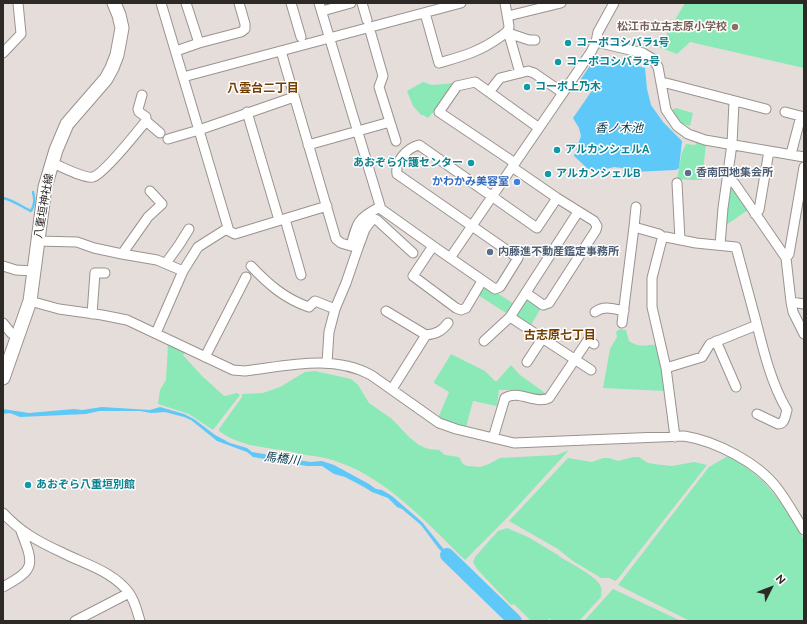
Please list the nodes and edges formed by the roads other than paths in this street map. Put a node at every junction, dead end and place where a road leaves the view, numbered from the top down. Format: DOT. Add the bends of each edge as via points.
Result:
graph roads {
  1 [pos="18,3"];
  2 [pos="114,3"];
  3 [pos="161,3"];
  4 [pos="186,3"];
  5 [pos="239,3"];
  6 [pos="291,3"];
  7 [pos="319,3"];
  8 [pos="351,3"];
  9 [pos="362,3"];
  10 [pos="461,3"];
  11 [pos="505,3"];
  12 [pos="560,3"];
  13 [pos="614,3"];
  14 [pos="326,10"];
  15 [pos="425,13"];
  16 [pos="508,16"];
  17 [pos="368,24"];
  18 [pos="508,32"];
  19 [pos="301,37"];
  20 [pos="330,39"];
  21 [pos="535,40"];
  22 [pos="596,42"];
  23 [pos="199,44"];
  24 [pos="176,51"];
  25 [pos="282,51"];
  26 [pos="3,53"];
  27 [pos="520,73"];
  28 [pos="183,77"];
  29 [pos="666,83"];
  30 [pos="489,92"];
  31 [pos="563,93"];
  32 [pos="142,95"];
  33 [pos="294,96"];
  34 [pos="734,102"];
  35 [pos="766,109"];
  36 [pos="246,112"];
  37 [pos="785,112"];
  38 [pos="802,117"];
  39 [pos="146,121"];
  40 [pos="390,122"];
  41 [pos="539,128"];
  42 [pos="199,130"];
  43 [pos="358,131"];
  44 [pos="160,133"];
  45 [pos="168,139"];
  46 [pos="396,141"];
  47 [pos="732,144"];
  48 [pos="308,145"];
  49 [pos="769,151"];
  50 [pos="791,154"];
  51 [pos="804,157"];
  52 [pos="52,163"];
  53 [pos="514,165"];
  54 [pos="804,167"];
  55 [pos="728,177"];
  56 [pos="677,183"];
  57 [pos="150,191"];
  58 [pos="493,195"];
  59 [pos="557,198"];
  60 [pos="327,206"];
  61 [pos="380,207"];
  62 [pos="636,207"];
  63 [pos="578,212"];
  64 [pos="755,214"];
  65 [pos="282,220"];
  66 [pos="472,226"];
  67 [pos="634,227"];
  68 [pos="228,228"];
  69 [pos="188,229"];
  70 [pos="663,237"];
  71 [pos="680,240"];
  72 [pos="37,241"];
  73 [pos="433,246"];
  74 [pos="720,246"];
  75 [pos="354,247"];
  76 [pos="414,253"];
  77 [pos="122,254"];
  78 [pos="450,258"];
  79 [pos="786,258"];
  80 [pos="166,263"];
  81 [pos="3,266"];
  82 [pos="250,266"];
  83 [pos="183,271"];
  84 [pos="33,272"];
  85 [pos="105,273"];
  86 [pos="301,275"];
  87 [pos="246,277"];
  88 [pos="482,281"];
  89 [pos="526,293"];
  90 [pos="30,301"];
  91 [pos="791,302"];
  92 [pos="804,304"];
  93 [pos="335,309"];
  94 [pos="386,311"];
  95 [pos="624,311"];
  96 [pos="595,312"];
  97 [pos="92,314"];
  98 [pos="510,317"];
  99 [pos="3,323"];
  100 [pos="448,323"];
  101 [pos="622,323"];
  102 [pos="757,325"];
  103 [pos="156,334"];
  104 [pos="804,334"];
  105 [pos="426,335"];
  106 [pos="18,336"];
  107 [pos="542,339"];
  108 [pos="484,341"];
  109 [pos="716,341"];
  110 [pos="594,344"];
  111 [pos="205,357"];
  112 [pos="575,360"];
  113 [pos="6,361"];
  114 [pos="527,362"];
  115 [pos="327,363"];
  116 [pos="666,368"];
  117 [pos="591,370"];
  118 [pos="3,378"];
  119 [pos="736,386"];
  120 [pos="392,389"];
  121 [pos="757,414"];
  122 [pos="675,437"];
  123 [pos="493,438"];
  124 [pos="3,513"];
  125 [pos="804,530"];
  126 [pos="21,531"];
  127 [pos="3,587"];
  128 [pos="129,593"];
  129 [pos="75,621"];
  130 [pos="140,621"];
  1 -- 26 [label="street" via="21,34"];
  2 -- 52 [label="main road, 八重垣神社線" via="122,28 112,68 102,85 67,124"];
  3 -- 24 [label="street"];
  4 -- 23 [label="street"];
  5 -- 23 [label="street" via="245,29"];
  6 -- 19 [label="street"];
  7 -- 20 [label="street"];
  8 -- 14 [label="street"];
  9 -- 17 [label="street"];
  10 -- 15 [label="street"];
  11 -- 16 [label="street"];
  12 -- 16 [label="street"];
  13 -- 22 [label="street" via="598,32"];
  15 -- 17 [label="street"];
  15 -- 18 [label="street" via="439,63 486,47"];
  16 -- 18 [label="street"];
  17 -- 20 [label="street"];
  17 -- 40 [label="street" via="383,76 379,87"];
  18 -- 21 [label="street"];
  18 -- 27 [label="street"];
  20 -- 25 [label="street"];
  20 -- 43 [label="street"];
  22 -- 31 [label="street"];
  22 -- 47 [label="street" via="649,56 658,67 666,110 677,126 693,136"];
  23 -- 24 [label="street"];
  24 -- 28 [label="street"];
  25 -- 28 [label="street"];
  25 -- 33 [label="street"];
  27 -- 30 [label="street" via="500,78"];
  27 -- 31 [label="street" via="534,72"];
  28 -- 42 [label="street"];
  29 -- 34 [label="street"];
  30 -- 41 [label="street"];
  30 -- 53 [label="street" via="475,82 457,86 436,110"];
  31 -- 41 [label="street"];
  32 -- 39 [label="street" via="138,110 146,117"];
  33 -- 36 [label="street"];
  33 -- 48 [label="street"];
  34 -- 35 [label="street"];
  34 -- 47 [label="street"];
  36 -- 42 [label="street"];
  36 -- 65 [label="street"];
  37 -- 38 [label="street"];
  38 -- 50 [label="street"];
  39 -- 44 [label="street"];
  39 -- 52 [label="street" via="110,163 94,176 84,176"];
  40 -- 43 [label="street"];
  40 -- 46 [label="street"];
  41 -- 53 [label="street"];
  42 -- 45 [label="street"];
  42 -- 68 [label="street"];
  43 -- 48 [label="street"];
  43 -- 61 [label="street"];
  47 -- 49 [label="street"];
  47 -- 55 [label="street"];
  48 -- 60 [label="street"];
  49 -- 50 [label="street"];
  49 -- 64 [label="street" via="759,210"];
  50 -- 51 [label="street"];
  52 -- 72 [label="main road, 八重垣神社線" via="45,187"];
  53 -- 58 [label="street"];
  53 -- 59 [label="street"];
  54 -- 79 [label="street" via="790,254"];
  55 -- 64 [label="street"];
  55 -- 74 [label="street"];
  56 -- 71 [label="street"];
  57 -- 77 [label="street" via="162,204 148,217"];
  58 -- 59 [label="street" via="537,228"];
  58 -- 66 [label="street"];
  58 -- 66 [label="street" via="419,145 412,146 402,156 397,174"];
  59 -- 63 [label="street"];
  60 -- 65 [label="street"];
  60 -- 75 [label="street" via="336,239"];
  61 -- 73 [label="street" via="386,214"];
  61 -- 75 [label="street" via="359,221 355,229"];
  62 -- 67 [label="street"];
  63 -- 89 [label="street"];
  63 -- 89 [label="street" via="596,223 598,228 551,301 545,305"];
  64 -- 79 [label="street"];
  65 -- 68 [label="street" via="235,234"];
  65 -- 86 [label="street"];
  66 -- 78 [label="street"];
  66 -- 88 [label="street" via="518,258 500,288 495,289"];
  67 -- 70 [label="street"];
  67 -- 95 [label="street"];
  68 -- 83 [label="street" via="198,247"];
  69 -- 80 [label="street"];
  70 -- 71 [label="street"];
  70 -- 116 [label="street" via="652,278 652,307"];
  71 -- 74 [label="street"];
  72 -- 77 [label="street" via="77,242"];
  72 -- 84 [label="main road, 八重垣神社線"];
  73 -- 78 [label="street"];
  73 -- 88 [label="street" via="413,276 450,304 462,310 466,308"];
  74 -- 102 [label="street" via="736,247"];
  75 -- 76 [label="street" via="374,219"];
  75 -- 93 [label="street" via="346,283"];
  77 -- 80 [label="street"];
  78 -- 88 [label="street"];
  79 -- 91 [label="street"];
  80 -- 83 [label="street"];
  81 -- 84 [label="street"];
  82 -- 93 [label="street" via="268,284 292,300 308,307 315,301"];
  83 -- 103 [label="street"];
  84 -- 90 [label="main road, 八重垣神社線"];
  85 -- 97 [label="street" via="95,273"];
  87 -- 111 [label="street"];
  89 -- 98 [label="street"];
  90 -- 97 [label="street"];
  90 -- 106 [label="main road, 八重垣神社線"];
  91 -- 92 [label="street"];
  91 -- 104 [label="street"];
  93 -- 115 [label="street" via="329,332"];
  94 -- 105 [label="street"];
  95 -- 96 [label="street" via="601,308"];
  95 -- 101 [label="street"];
  97 -- 103 [label="street" via="127,320"];
  98 -- 107 [label="street"];
  98 -- 108 [label="street"];
  99 -- 106 [label="street" via="11,333"];
  100 -- 105 [label="street" via="438,333"];
  102 -- 109 [label="street"];
  102 -- 121 [label="street" via="778,393 787,410 781,424"];
  103 -- 111 [label="street"];
  105 -- 120 [label="street"];
  106 -- 113 [label="main road, 八重垣神社線"];
  107 -- 112 [label="street"];
  107 -- 114 [label="street"];
  109 -- 116 [label="street" via="710,344 702,356"];
  109 -- 119 [label="street"];
  110 -- 112 [label="street" via="588,340"];
  111 -- 115 [label="street" via="240,371 316,362"];
  112 -- 117 [label="street"];
  112 -- 123 [label="street" via="549,398 541,401 515,395 507,396"];
  113 -- 118 [label="main road, 八重垣神社線"];
  115 -- 120 [label="street" via="363,371"];
  116 -- 122 [label="street"];
  120 -- 123 [label="street" via="439,423"];
  122 -- 123 [label="street" via="514,443"];
  122 -- 125 [label="street" via="692,437 705,441 728,451 758,470 776,487"];
  124 -- 126 [label="street"];
  126 -- 127 [label="street" via="30,554 27,572"];
  126 -- 128 [label="street" via="98,569 117,581"];
  128 -- 129 [label="street"];
  128 -- 130 [label="street" via="135,602"];
}
